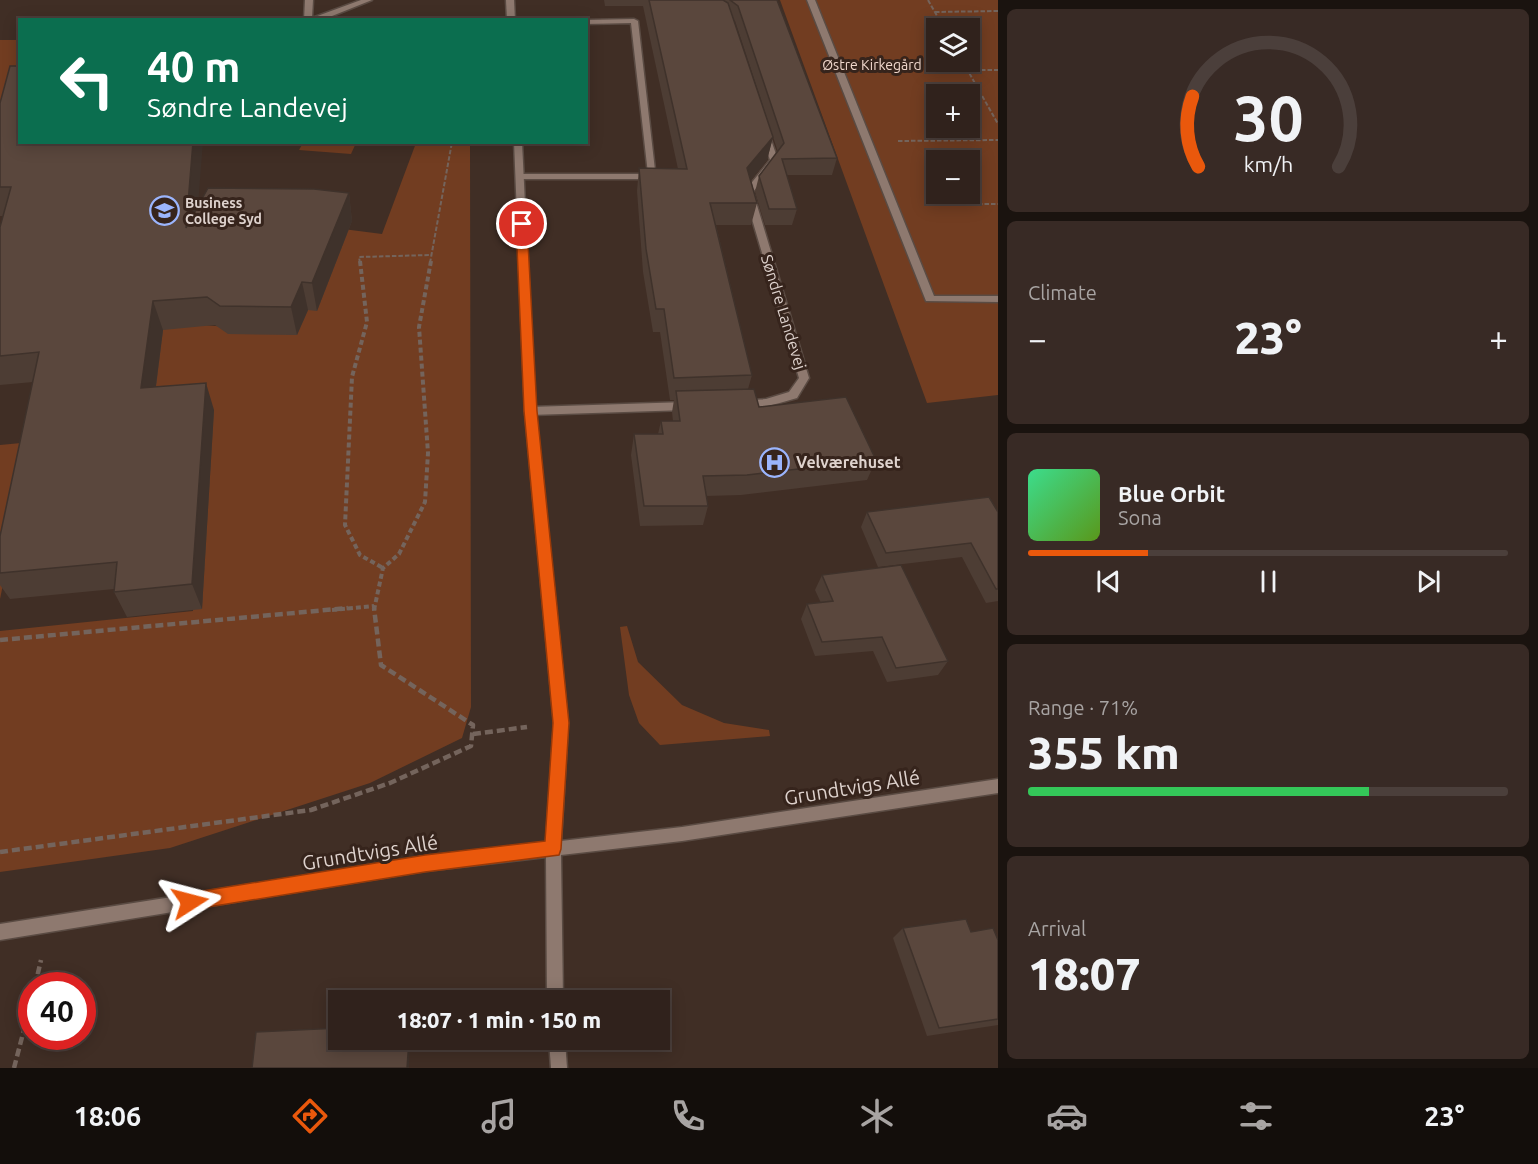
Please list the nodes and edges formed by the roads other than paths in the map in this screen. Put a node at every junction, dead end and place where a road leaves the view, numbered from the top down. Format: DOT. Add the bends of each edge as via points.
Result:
graph roads {
  1 [pos="309,0"];
  2 [pos="368,0"];
  3 [pos="510,0"];
  4 [pos="811,0"];
  5 [pos="308,18"];
  6 [pos="319,18"];
  7 [pos="511,18"];
  8 [pos="588,22"];
  9 [pos="764,128"];
  10 [pos="518,144"];
  11 [pos="519,177"];
  12 [pos="998,298"];
  13 [pos="731,404"];
  14 [pos="695,405"];
  15 [pos="530,411"];
  16 [pos="998,786"];
  17 [pos="553,849"];
  18 [pos="0,932"];
  19 [pos="555,990"];
  20 [pos="558,1050"];
  21 [pos="559,1068"];
  1 -- 5 [label="street"];
  2 -- 6 [label="street"];
  3 -- 7 [label="street"];
  4 -- 12 [label="street" via="930,299"];
  8 -- 11 [label="street" via="634,21 653,177"];
  9 -- 13 [label="street, Søndre Landevej" via="774,160 748,192 804,378 793,395 766,403"];
  10 -- 11 [label="street"];
  11 -- 15 [label="street"];
  14 -- 15 [label="street"];
  15 -- 17 [label="street" via="561,723"];
  16 -- 17 [label="street, Grundtvigs Allé" via="682,834"];
  17 -- 18 [label="street, Grundtvigs Allé" via="425,864"];
  17 -- 19 [label="street"];
  20 -- 21 [label="street"];
}
